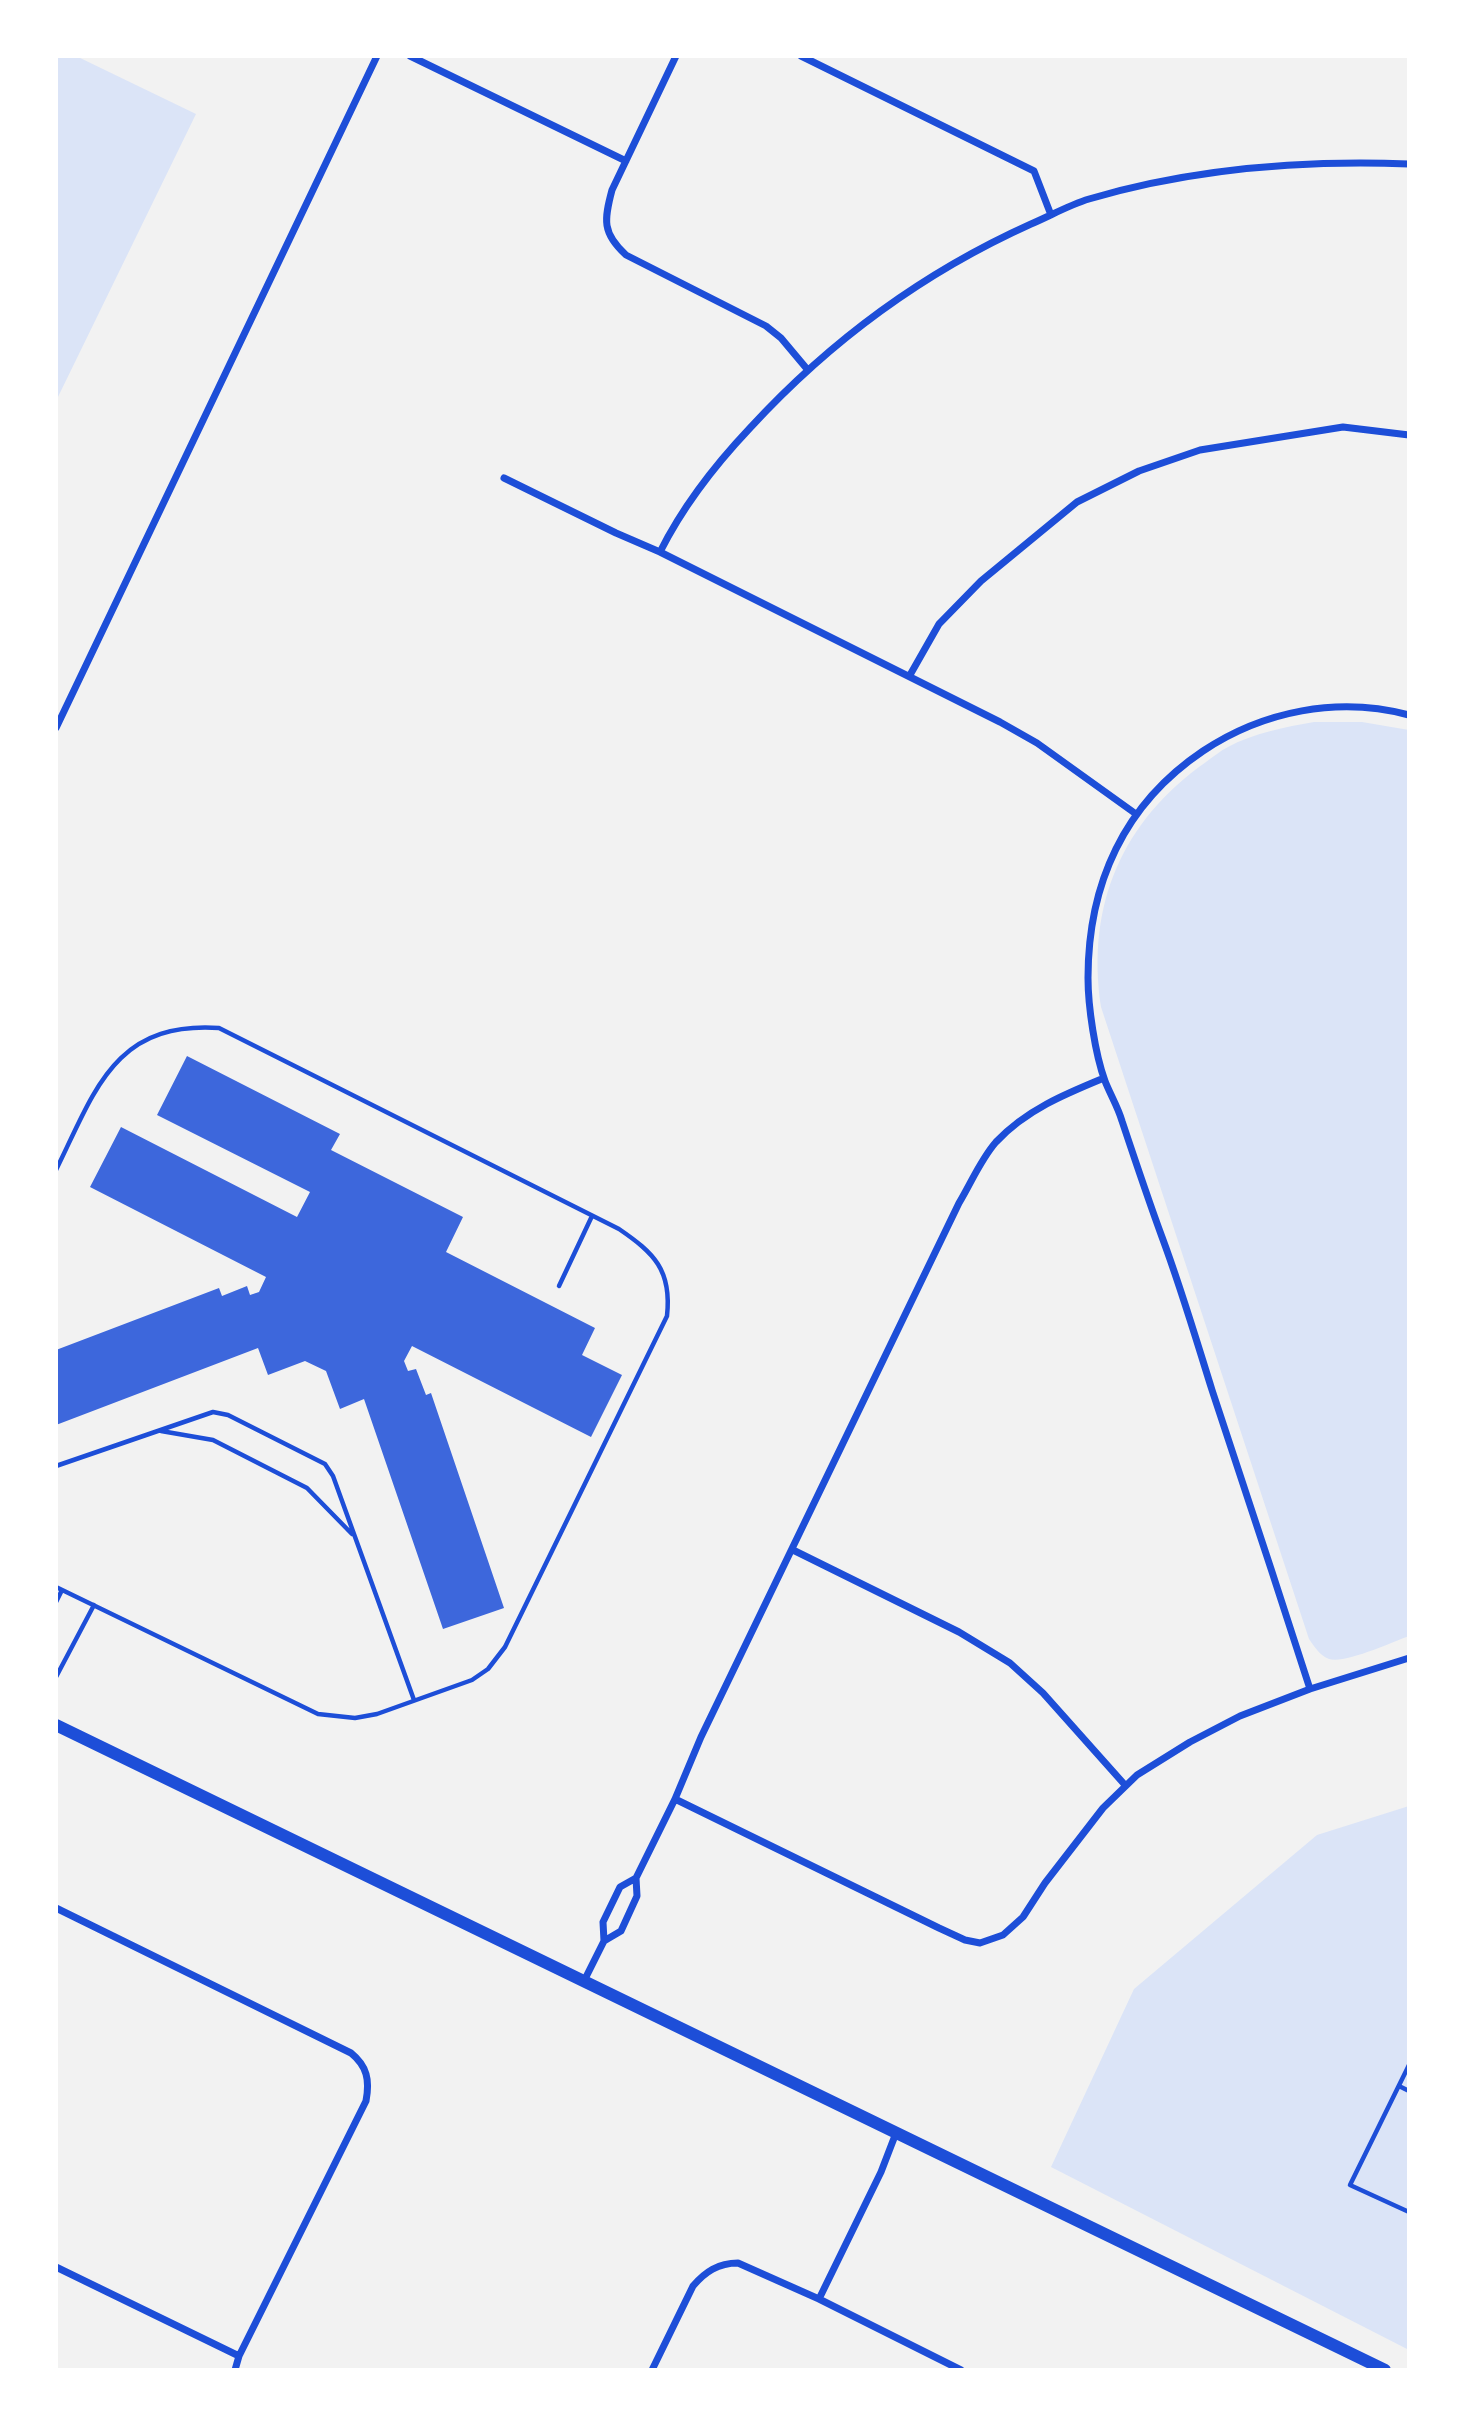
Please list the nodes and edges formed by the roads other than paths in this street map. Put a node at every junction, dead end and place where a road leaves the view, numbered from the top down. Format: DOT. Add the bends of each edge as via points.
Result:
graph roads {
  1 [pos="377,56"];
  2 [pos="410,56"];
  3 [pos="676,56"];
  4 [pos="801,56"];
  5 [pos="626,161"];
  6 [pos="1409,164"];
  7 [pos="1051,215"];
  8 [pos="807,369"];
  9 [pos="1409,435"];
  10 [pos="504,478"];
  11 [pos="660,552"];
  12 [pos="910,675"];
  13 [pos="1409,715"];
  14 [pos="56,728"];
  15 [pos="1136,814"];
  16 [pos="1104,1078"];
  17 [pos="56,1170"];
  18 [pos="592,1216"];
  19 [pos="559,1286"];
  20 [pos="159,1430"];
  21 [pos="56,1466"];
  22 [pos="355,1537"];
  23 [pos="793,1550"];
  24 [pos="59,1588"];
  25 [pos="56,1601"];
  26 [pos="93,1605"];
  27 [pos="1409,1658"];
  28 [pos="56,1677"];
  29 [pos="1310,1689"];
  30 [pos="414,1700"];
  31 [pos="56,1726"];
  32 [pos="1125,1785"];
  33 [pos="675,1799"];
  34 [pos="636,1878"];
  35 [pos="56,1908"];
  36 [pos="604,1941"];
  37 [pos="584,1981"];
  38 [pos="1409,2065"];
  39 [pos="1399,2086"];
  40 [pos="1409,2091"];
  41 [pos="897,2133"];
  42 [pos="1409,2212"];
  43 [pos="56,2267"];
  44 [pos="819,2299"];
  45 [pos="239,2356"];
  46 [pos="235,2370"];
  47 [pos="652,2370"];
  48 [pos="961,2370"];
  49 [pos="1385,2370"];
  1 -- 14 [label="street"];
  2 -- 5 [label="street"];
  3 -- 5 [label="street"];
  4 -- 7 [label="street" via="1034,171"];
  5 -- 8 [label="street" via="607,210 606,224 615,245 626,255 766,326"];
  6 -- 7 [label="street" via="1224,171 1111,193"];
  7 -- 8 [label="street" via="986,244 915,286"];
  8 -- 11 [label="street" via="730,449 685,507"];
  9 -- 12 [label="street" via="1343,427 1200,450 1139,471 1077,502 981,581 939,624"];
  10 -- 11 [label="street"];
  11 -- 12 [label="street"];
  12 -- 15 [label="street" via="1037,743"];
  13 -- 15 [label="street" via="1348,706 1270,718 1218,741 1187,762"];
  15 -- 16 [label="street" via="1101,887 1091,931 1088,981"];
  16 -- 23 [label="street" via="1034,1111 995,1143 959,1203"];
  16 -- 29 [label="street" via="1162,1236"];
  17 -- 18 [label="lane" via="108,1070 127,1052 178,1028 219,1028"];
  18 -- 19 [label="lane"];
  18 -- 30 [label="lane" via="619,1229 655,1257 667,1286 667,1316 505,1647 488,1669 472,1680"];
  20 -- 21 [label="lane"];
  20 -- 22 [label="lane" via="213,1440 307,1488"];
  20 -- 22 [label="lane" via="213,1412 228,1415 325,1464"];
  22 -- 30 [label="lane"];
  23 -- 32 [label="street" via="959,1632 1010,1663 1044,1693"];
  23 -- 33 [label="street"];
  24 -- 25 [label="lane"];
  24 -- 26 [label="lane"];
  26 -- 28 [label="lane"];
  26 -- 30 [label="lane" via="318,1714 355,1718"];
  27 -- 29 [label="street"];
  29 -- 32 [label="street" via="1230,1721"];
  31 -- 37 [label="main road"];
  32 -- 33 [label="street" via="1075,1842 1023,1917 997,1938 980,1943 965,1940"];
  33 -- 34 [label="street"];
  34 -- 36 [label="street" via="637,1896 621,1931"];
  34 -- 36 [label="street" via="620,1887 603,1922"];
  35 -- 45 [label="street" via="351,2053 368,2077 366,2101"];
  36 -- 37 [label="street"];
  37 -- 41 [label="main road"];
  38 -- 39 [label="lane"];
  39 -- 40 [label="lane"];
  39 -- 42 [label="lane" via="1350,2185"];
  41 -- 44 [label="street"];
  41 -- 49 [label="main road"];
  43 -- 45 [label="street"];
  44 -- 47 [label="street" via="738,2263 726,2263 702,2275 693,2286"];
  44 -- 48 [label="street"];
  45 -- 46 [label="street"];
}
